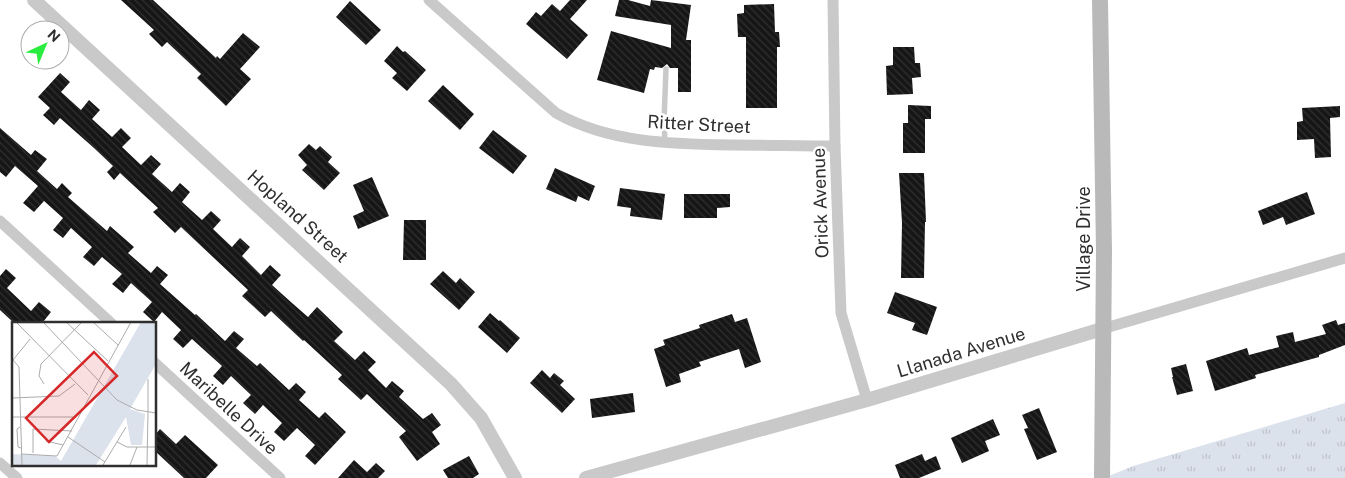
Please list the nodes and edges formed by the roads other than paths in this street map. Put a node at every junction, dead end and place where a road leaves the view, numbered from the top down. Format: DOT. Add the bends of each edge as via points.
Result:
graph roads {
  1 [pos="34,0"];
  2 [pos="429,0"];
  3 [pos="833,0"];
  4 [pos="1100,0"];
  5 [pos="666,69"];
  6 [pos="666,143"];
  7 [pos="835,146"];
  8 [pos="0,221"];
  9 [pos="1345,258"];
  10 [pos="110,322"];
  11 [pos="1102,330"];
  12 [pos="156,364"];
  13 [pos="868,400"];
  14 [pos="0,462"];
  15 [pos="17,478"];
  16 [pos="280,478"];
  17 [pos="515,478"];
  18 [pos="586,478"];
  19 [pos="1102,478"];
  1 -- 17 [label="street, Hopland Street" via="451,384 480,418"];
  2 -- 6 [label="street, Ritter Street" via="556,114 608,134"];
  3 -- 7 [label="street, Orick Avenue"];
  4 -- 11 [label="main road, Village Drive"];
  5 -- 6 [label="lane"];
  6 -- 7 [label="street, Ritter Street"];
  7 -- 13 [label="street, Orick Avenue" via="841,313"];
  8 -- 10 [label="street"];
  9 -- 11 [label="street, Llanada Avenue"];
  11 -- 13 [label="street, Llanada Avenue"];
  11 -- 19 [label="main road, Village Drive"];
  12 -- 16 [label="street, Maribelle Drive"];
  13 -- 18 [label="street, Llanada Avenue"];
  14 -- 15 [label="street"];
}
